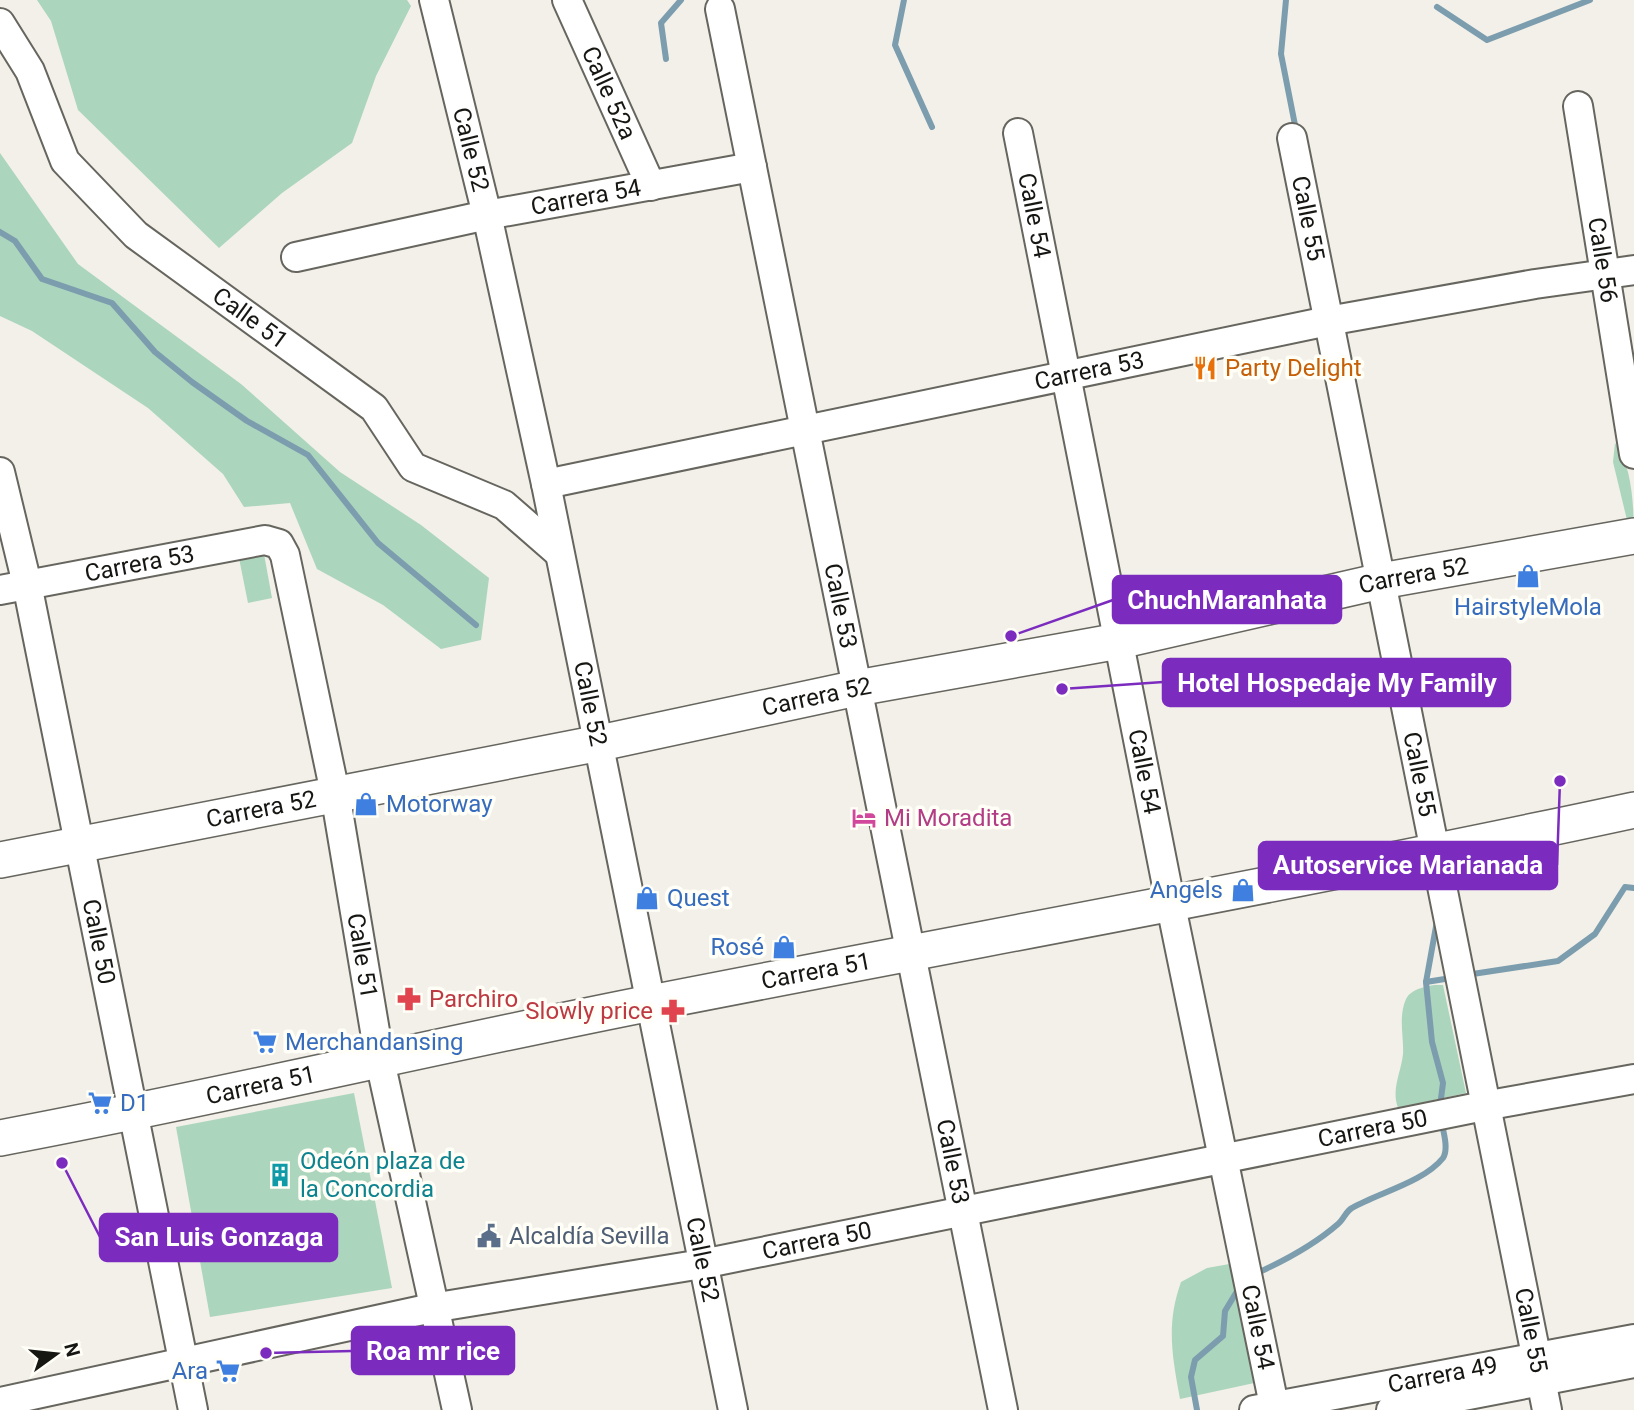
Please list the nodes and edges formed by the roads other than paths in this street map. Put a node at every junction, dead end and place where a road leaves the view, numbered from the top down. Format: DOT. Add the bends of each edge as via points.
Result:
graph roads {
  1 [pos="434,0"];
  2 [pos="567,0"];
  3 [pos="720,9"];
  4 [pos="0,23"];
  5 [pos="1578,106"];
  6 [pos="1018,133"];
  7 [pos="1292,138"];
  8 [pos="752,167"];
  9 [pos="651,186"];
  10 [pos="487,215"];
  11 [pos="296,257"];
  12 [pos="1627,272"];
  13 [pos="1328,321"];
  14 [pos="1068,375"];
  15 [pos="806,432"];
  16 [pos="1634,454"];
  17 [pos="0,472"];
  18 [pos="546,484"];
  19 [pos="1634,536"];
  20 [pos="279,544"];
  21 [pos="559,553"];
  22 [pos="1381,581"];
  23 [pos="13,587"];
  24 [pos="1119,641"];
  25 [pos="857,688"];
  26 [pos="600,743"];
  27 [pos="335,793"];
  28 [pos="1634,810"];
  29 [pos="78,845"];
  30 [pos="1436,852"];
  31 [pos="0,860"];
  32 [pos="1170,901"];
  33 [pos="911,953"];
  34 [pos="650,1003"];
  35 [pos="380,1061"];
  36 [pos="1634,1079"];
  37 [pos="1484,1106"];
  38 [pos="134,1113"];
  39 [pos="0,1138"];
  40 [pos="1222,1161"];
  41 [pos="963,1210"];
  42 [pos="702,1264"];
  43 [pos="432,1308"];
  44 [pos="1634,1339"];
  45 [pos="185,1361"];
  46 [pos="1634,1363"];
  47 [pos="1539,1368"];
  48 [pos="0,1402"];
  49 [pos="1267,1409"];
  50 [pos="193,1410"];
  51 [pos="457,1410"];
  52 [pos="733,1410"];
  53 [pos="1003,1410"];
  54 [pos="1391,1410"];
  55 [pos="1547,1410"];
  1 -- 10 [label="street, Calle 52"];
  2 -- 9 [label="street, Calle 52a"];
  3 -- 8 [label="street, Calle 53"];
  4 -- 21 [label="street, Calle 51" via="30,71 65,161 136,235 374,408 413,467 504,505"];
  5 -- 12 [label="street, Calle 56"];
  6 -- 14 [label="street, Calle 54"];
  7 -- 13 [label="street, Calle 55"];
  8 -- 9 [label="street, Carrera 54"];
  8 -- 15 [label="street, Calle 53"];
  9 -- 10 [label="street, Carrera 54"];
  10 -- 11 [label="street, Carrera 54"];
  10 -- 18 [label="street, Calle 52"];
  12 -- 13 [label="street, Carrera 53"];
  12 -- 16 [label="street, Calle 56"];
  13 -- 14 [label="street, Carrera 53"];
  13 -- 22 [label="street, Calle 55"];
  14 -- 15 [label="street, Carrera 53"];
  14 -- 24 [label="street, Calle 54"];
  15 -- 18 [label="street, Carrera 53"];
  15 -- 25 [label="street, Calle 53"];
  17 -- 23 [label="street, Calle 50"];
  18 -- 21 [label="street, Calle 52"];
  19 -- 22 [label="main road, Carrera 52"];
  20 -- 23 [label="street, Carrera 53" via="265,540"];
  20 -- 27 [label="street, Calle 51"];
  21 -- 26 [label="street, Calle 52"];
  22 -- 24 [label="main road, Carrera 52"];
  22 -- 30 [label="street, Calle 55"];
  23 -- 29 [label="street, Calle 50"];
  24 -- 25 [label="main road, Carrera 52"];
  24 -- 32 [label="street, Calle 54"];
  25 -- 26 [label="main road, Carrera 52"];
  25 -- 33 [label="street, Calle 53"];
  26 -- 27 [label="main road, Carrera 52"];
  26 -- 34 [label="street, Calle 52"];
  27 -- 29 [label="main road, Carrera 52"];
  27 -- 35 [label="street, Calle 51"];
  28 -- 30 [label="main road, Carrera 51"];
  29 -- 31 [label="main road, Carrera 52"];
  29 -- 38 [label="street, Calle 50"];
  30 -- 32 [label="main road, Carrera 51"];
  30 -- 37 [label="street, Calle 55"];
  32 -- 33 [label="main road, Carrera 51"];
  32 -- 40 [label="street, Calle 54"];
  33 -- 34 [label="main road, Carrera 51"];
  33 -- 41 [label="street, Calle 53"];
  34 -- 35 [label="main road, Carrera 51"];
  34 -- 42 [label="street, Calle 52"];
  35 -- 38 [label="main road, Carrera 51"];
  35 -- 43 [label="street, Calle 51"];
  36 -- 37 [label="street, Carrera 50"];
  37 -- 40 [label="street, Carrera 50"];
  37 -- 47 [label="street, Calle 55"];
  38 -- 39 [label="main road, Carrera 51"];
  38 -- 45 [label="street, Calle 50"];
  40 -- 41 [label="street, Carrera 50"];
  40 -- 49 [label="street, Calle 54"];
  41 -- 42 [label="street, Carrera 50"];
  41 -- 53 [label="street, Calle 53"];
  42 -- 43 [label="street, Carrera 50"];
  42 -- 52 [label="street, Calle 52"];
  43 -- 45 [label="street, Carrera 50"];
  43 -- 51 [label="street, Calle 51"];
  44 -- 47 [label="street, Carrera 49"];
  45 -- 48 [label="street, Carrera 50"];
  45 -- 50 [label="street, Calle 50"];
  46 -- 47 [label="street, Carrera 49"];
  47 -- 49 [label="street, Carrera 49"];
  47 -- 54 [label="street, Carrera 49"];
  47 -- 55 [label="street, Calle 55"];
}
